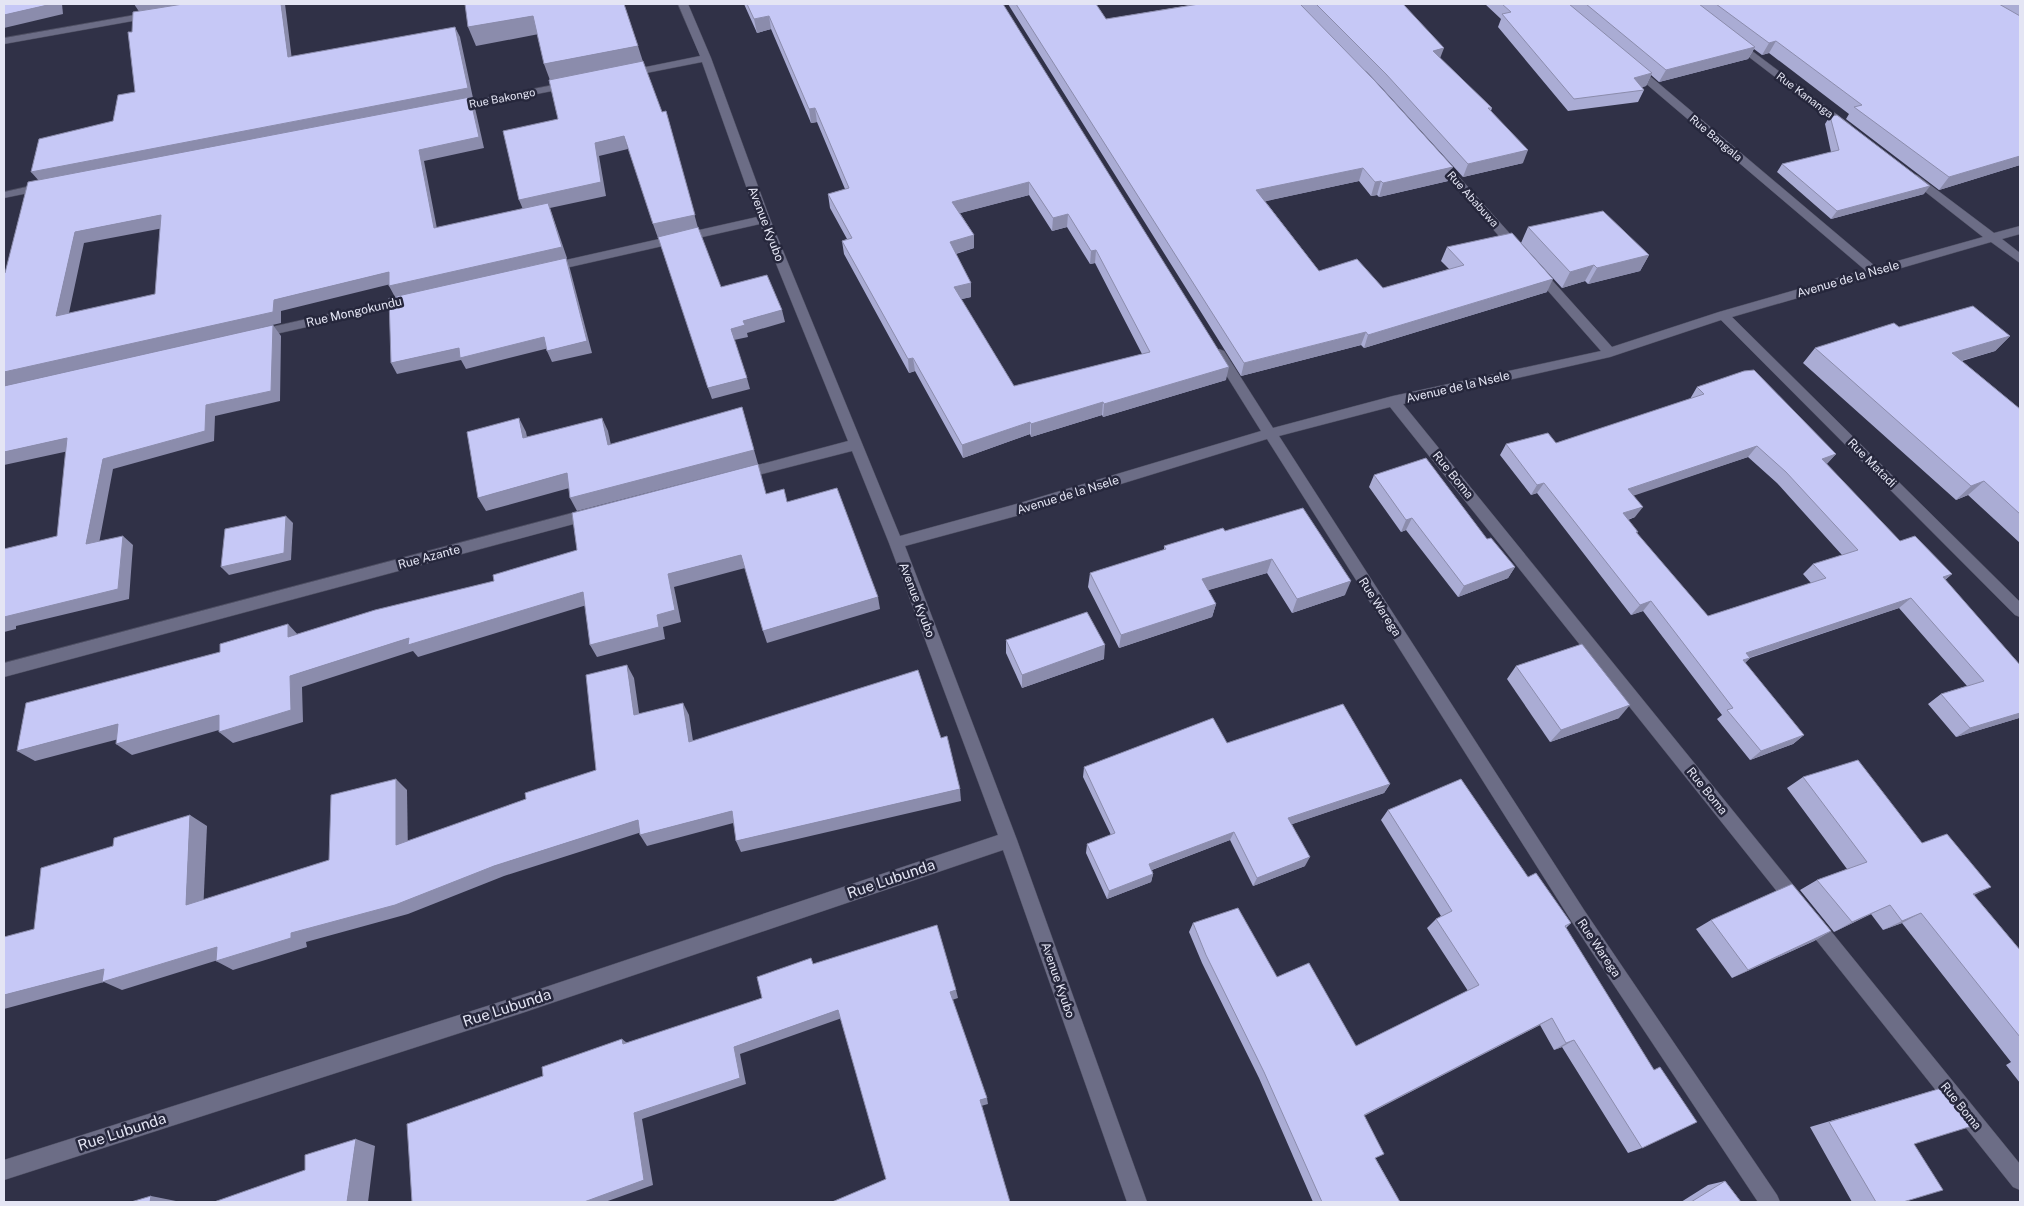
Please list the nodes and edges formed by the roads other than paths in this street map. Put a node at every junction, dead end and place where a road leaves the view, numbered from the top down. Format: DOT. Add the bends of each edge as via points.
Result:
graph roads {
  1 [pos="683,4"];
  2 [pos="161,14"];
  3 [pos="1723,33"];
  4 [pos="4,41"];
  5 [pos="706,58"];
  6 [pos="1629,63"];
  7 [pos="618,75"];
  8 [pos="579,83"];
  9 [pos="442,109"];
  10 [pos="1858,135"];
  11 [pos="1428,149"];
  12 [pos="1905,172"];
  13 [pos="52,185"];
  14 [pos="4,195"];
  15 [pos="764,219"];
  16 [pos="2020,230"];
  17 [pos="1992,238"];
  18 [pos="2020,259"];
  19 [pos="540,270"];
  20 [pos="1874,272"];
  21 [pos="423,296"];
  22 [pos="1723,315"];
  23 [pos="247,336"];
  24 [pos="1211,341"];
  25 [pos="1610,353"];
  26 [pos="1393,401"];
  27 [pos="1268,434"];
  28 [pos="854,444"];
  29 [pos="728,478"];
  30 [pos="603,511"];
  31 [pos="896,542"];
  32 [pos="2020,611"];
  33 [pos="4,670"];
  34 [pos="1008,840"];
  35 [pos="4,1170"];
  36 [pos="2020,1180"];
  37 [pos="1136,1202"];
  38 [pos="1770,1202"];
  1 -- 5 [label="street, Avenue Kyubo"];
  2 -- 4 [label="street"];
  3 -- 10 [label="street, Rue Kananga"];
  5 -- 7 [label="street"];
  5 -- 15 [label="street, Avenue Kyubo"];
  6 -- 20 [label="street, Rue Bangala"];
  8 -- 9 [label="street, Rue Bakongo"];
  11 -- 25 [label="street, Rue Ababuwa"];
  12 -- 17 [label="street"];
  13 -- 14 [label="street"];
  15 -- 19 [label="street"];
  15 -- 28 [label="street, Avenue Kyubo"];
  16 -- 17 [label="street, Avenue de la Nsele"];
  17 -- 18 [label="street"];
  17 -- 20 [label="street, Avenue de la Nsele"];
  20 -- 22 [label="street, Avenue de la Nsele"];
  21 -- 23 [label="street, Rue Mongokundu"];
  22 -- 25 [label="street, Avenue de la Nsele"];
  22 -- 32 [label="street, Rue Matadi"];
  24 -- 27 [label="street, Rue Warega"];
  25 -- 26 [label="street, Avenue de la Nsele"];
  26 -- 27 [label="street, Avenue de la Nsele"];
  26 -- 36 [label="street, Rue Boma"];
  27 -- 31 [label="street, Avenue de la Nsele" via="1020,509"];
  27 -- 38 [label="street, Rue Warega" via="1578,916"];
  28 -- 29 [label="street"];
  28 -- 31 [label="street, Avenue Kyubo"];
  30 -- 33 [label="street, Rue Azante"];
  31 -- 34 [label="street, Avenue Kyubo"];
  34 -- 35 [label="street, Rue Lubunda" via="525,1002"];
  34 -- 37 [label="street, Avenue Kyubo"];
}
